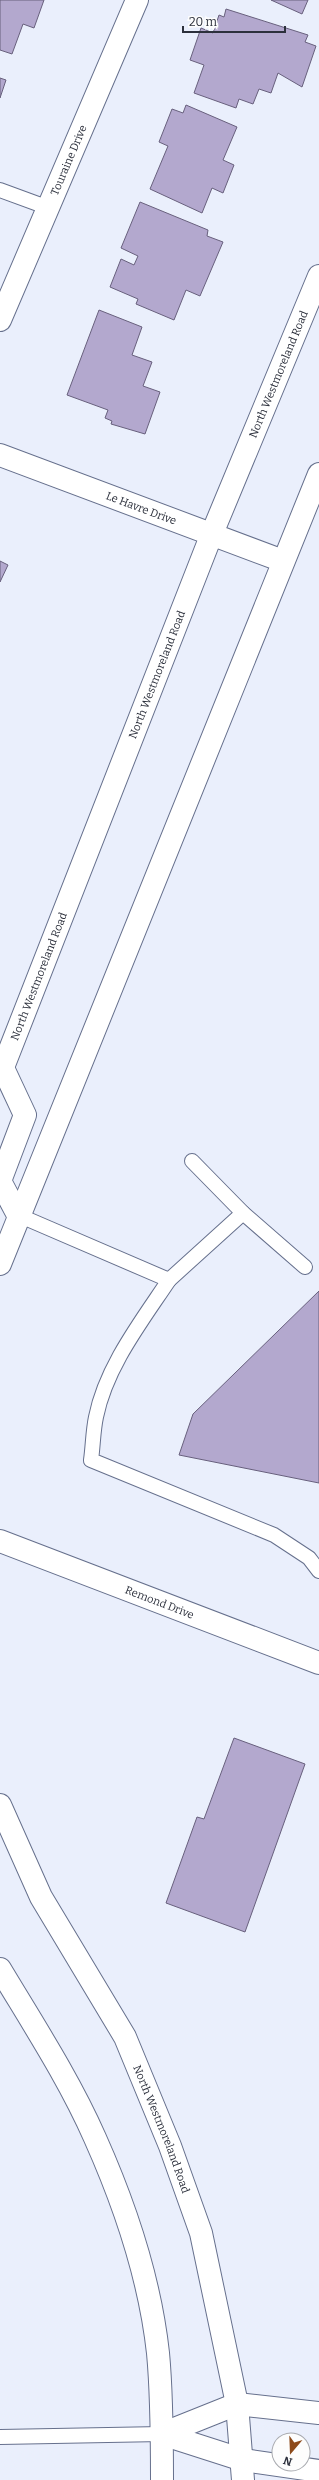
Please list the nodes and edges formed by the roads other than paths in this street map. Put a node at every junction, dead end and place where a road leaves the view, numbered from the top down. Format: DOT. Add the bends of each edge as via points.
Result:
graph roads {
  1 [pos="136,0"];
  2 [pos="0,190"];
  3 [pos="49,208"];
  4 [pos="319,276"];
  5 [pos="0,320"];
  6 [pos="0,455"];
  7 [pos="319,474"];
  8 [pos="211,536"];
  9 [pos="283,561"];
  10 [pos="1,1072"];
  11 [pos="192,1161"];
  12 [pos="243,1214"];
  13 [pos="18,1215"];
  14 [pos="0,1264"];
  15 [pos="305,1267"];
  16 [pos="169,1280"];
  17 [pos="0,1540"];
  18 [pos="319,1571"];
  19 [pos="319,1663"];
  20 [pos="0,1805"];
  21 [pos="0,1969"];
  22 [pos="238,2404"];
  23 [pos="319,2413"];
  24 [pos="162,2434"];
  25 [pos="0,2437"];
  26 [pos="243,2470"];
  27 [pos="319,2471"];
  28 [pos="162,2480"];
  1 -- 3 [label="main road, Touraine Drive"];
  2 -- 3 [label="lane"];
  3 -- 5 [label="main road, Touraine Drive"];
  4 -- 8 [label="main road, North Westmoreland Road"];
  6 -- 8 [label="main road, Le Havre Drive"];
  7 -- 9 [label="main road"];
  8 -- 9 [label="main road, Le Havre Drive"];
  8 -- 10 [label="main road, North Westmoreland Road"];
  9 -- 13 [label="main road"];
  10 -- 13 [label="main road" via="25,1115 0,1181"];
  11 -- 12 [label="lane"];
  12 -- 15 [label="lane"];
  12 -- 16 [label="lane"];
  13 -- 14 [label="main road"];
  13 -- 16 [label="lane"];
  16 -- 18 [label="lane" via="111,1374 96,1417 91,1460 274,1535 309,1558"];
  17 -- 19 [label="main road, Remond Drive"];
  20 -- 22 [label="main road, North Westmoreland Road" via="41,1897 125,2037 170,2146 201,2233"];
  21 -- 24 [label="main road" via="62,2074 95,2137 121,2205 146,2287 158,2352"];
  22 -- 23 [label="main road"];
  22 -- 24 [label="main road"];
  22 -- 26 [label="main road, North Westmoreland Road"];
  24 -- 25 [label="lane"];
  24 -- 26 [label="main road"];
  24 -- 28 [label="main road"];
  26 -- 27 [label="main road"];
}
